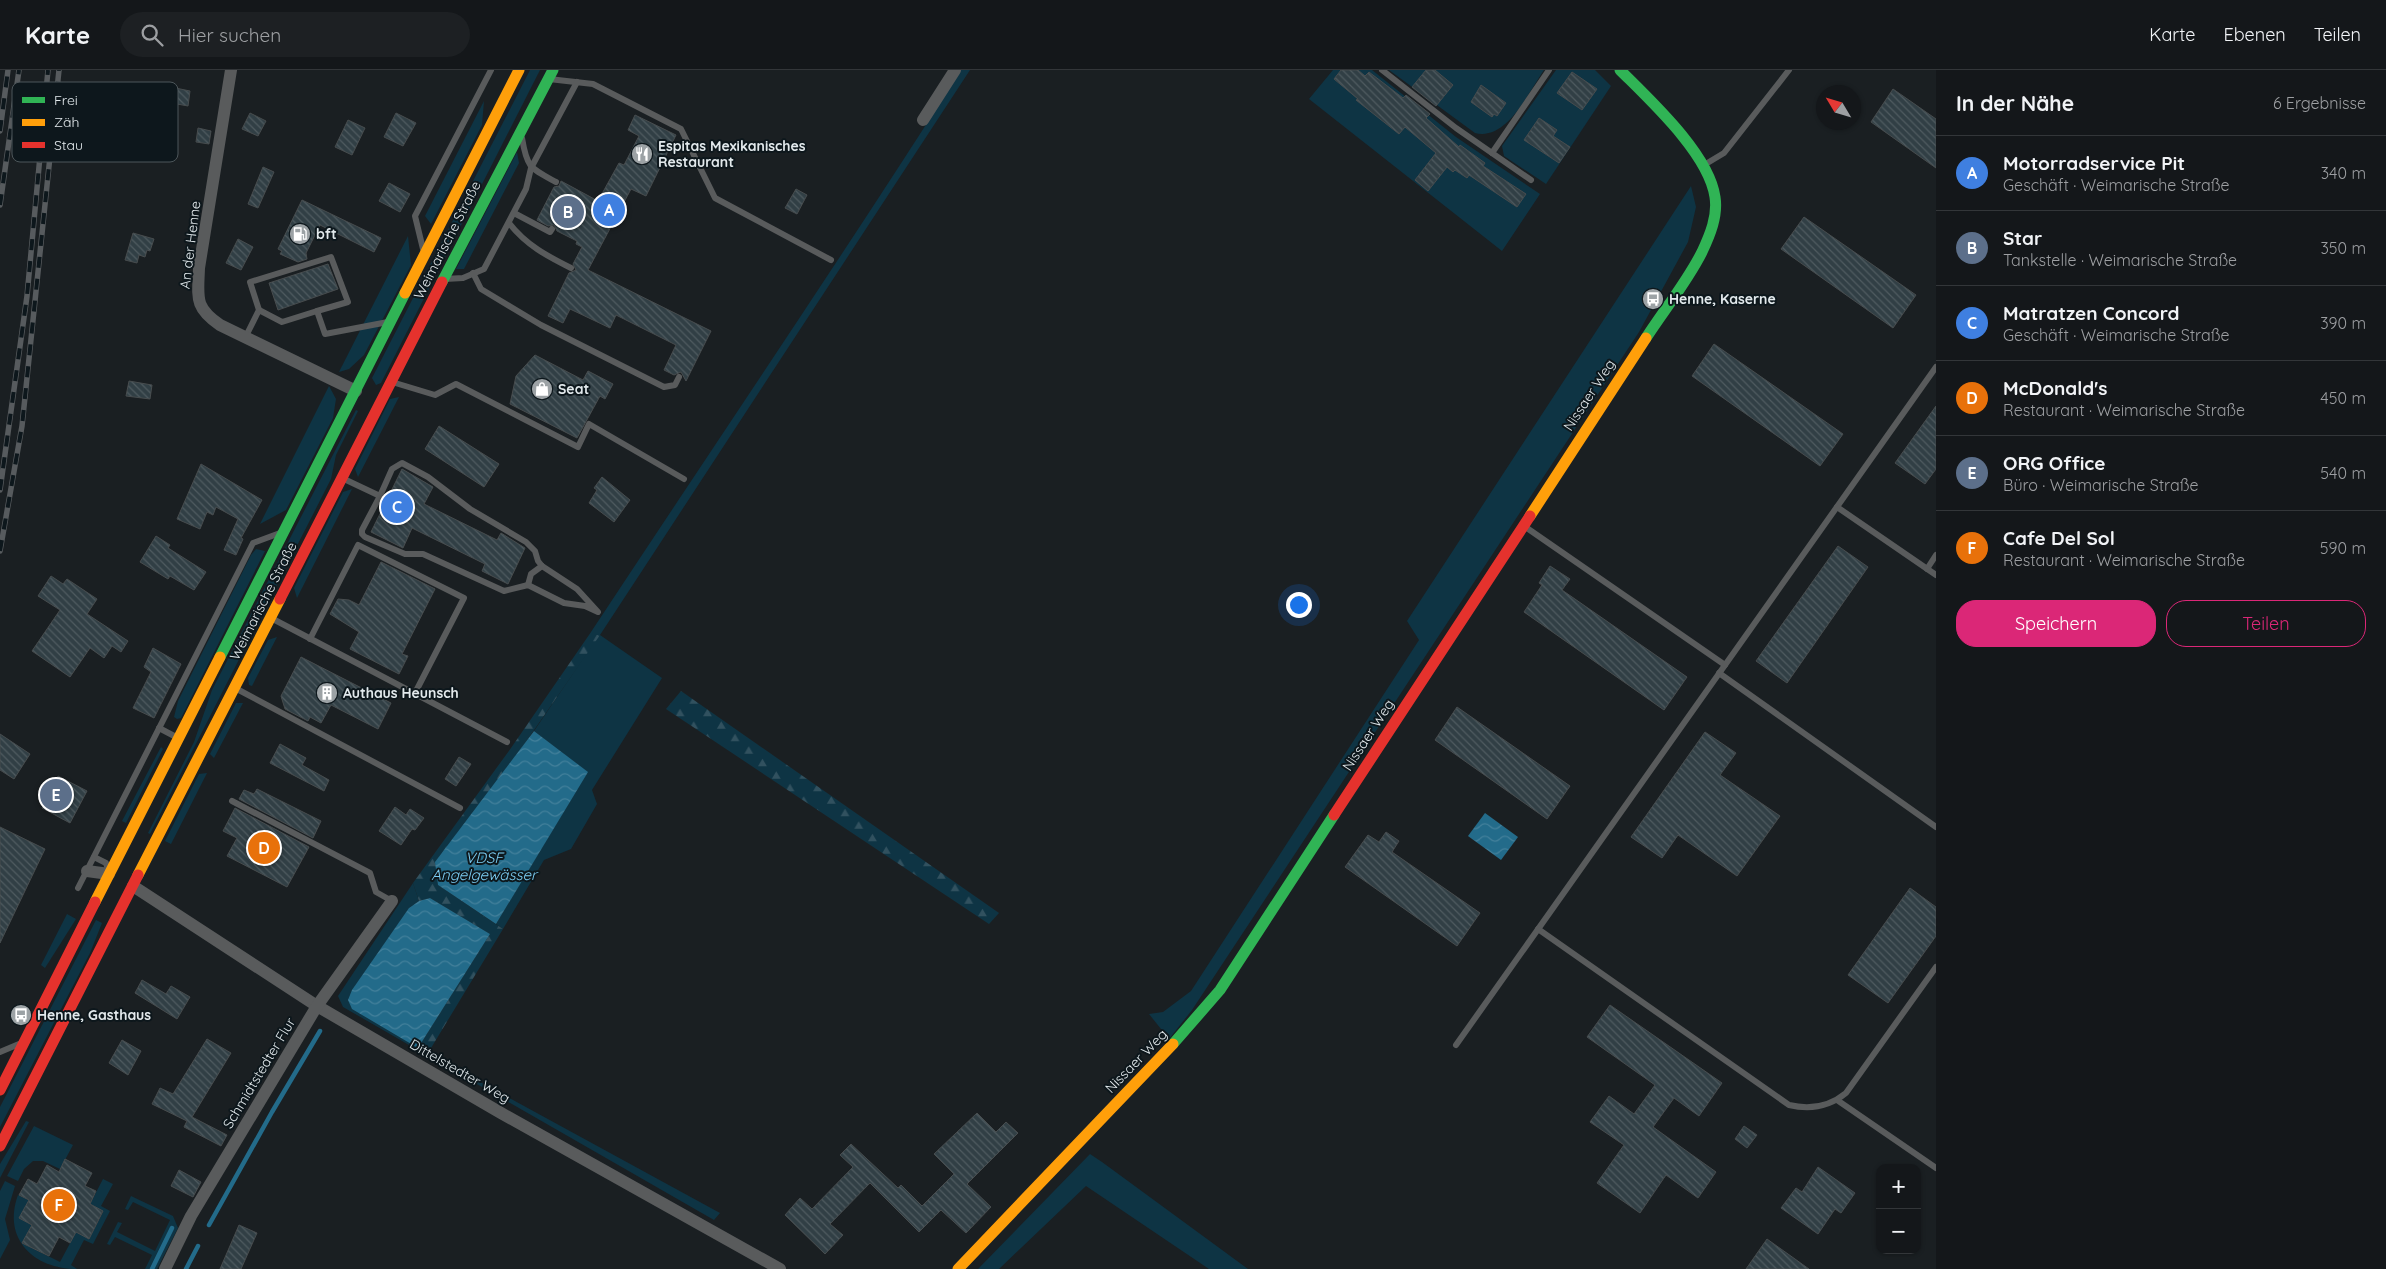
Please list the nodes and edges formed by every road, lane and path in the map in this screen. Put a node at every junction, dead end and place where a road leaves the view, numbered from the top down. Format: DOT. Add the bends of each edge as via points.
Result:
graph roads {
  1 [pos="231,70"];
  2 [pos="491,70"];
  3 [pos="519,70"];
  4 [pos="955,70"];
  5 [pos="1382,70"];
  6 [pos="1549,70"];
  7 [pos="1620,70"];
  8 [pos="1789,70"];
  9 [pos="551,74"];
  10 [pos="577,82"];
  11 [pos="924,120"];
  12 [pos="521,132"];
  13 [pos="1492,153"];
  14 [pos="1702,166"];
  15 [pos="531,168"];
  16 [pos="1531,180"];
  17 [pos="556,182"];
  18 [pos="514,213"];
  19 [pos="509,223"];
  20 [pos="552,229"];
  21 [pos="424,254"];
  22 [pos="831,260"];
  23 [pos="571,268"];
  24 [pos="473,274"];
  25 [pos="444,279"];
  26 [pos="259,310"];
  27 [pos="317,311"];
  28 [pos="390,322"];
  29 [pos="245,338"];
  30 [pos="1936,367"];
  31 [pos="679,377"];
  32 [pos="391,382"];
  33 [pos="368,397"];
  34 [pos="342,478"];
  35 [pos="684,479"];
  36 [pos="380,496"];
  37 [pos="1837,507"];
  38 [pos="1523,525"];
  39 [pos="284,531"];
  40 [pos="1936,555"];
  41 [pos="542,566"];
  42 [pos="1927,569"];
  43 [pos="1936,575"];
  44 [pos="528,585"];
  45 [pos="271,618"];
  46 [pos="310,639"];
  47 [pos="1725,666"];
  48 [pos="1719,673"];
  49 [pos="234,688"];
  50 [pos="416,694"];
  51 [pos="159,728"];
  52 [pos="178,738"];
  53 [pos="507,742"];
  54 [pos="232,801"];
  55 [pos="460,808"];
  56 [pos="1936,827"];
  57 [pos="94,856"];
  58 [pos="87,871"];
  59 [pos="121,880"];
  60 [pos="78,888"];
  61 [pos="392,900"];
  62 [pos="1538,929"];
  63 [pos="1936,967"];
  64 [pos="317,1006"];
  65 [pos="24,1042"];
  66 [pos="1456,1045"];
  67 [pos="0,1052"];
  68 [pos="0,1090"];
  69 [pos="1837,1100"];
  70 [pos="0,1146"];
  71 [pos="1936,1168"];
  72 [pos="165,1269"];
  73 [pos="780,1269"];
  74 [pos="958,1269"];
  1 -- 29 [label="street, An der Henne" via="199,268 198,299 204,314"];
  2 -- 21 [label="lane" via="415,216"];
  3 -- 21 [label="main road, Weimarische Straße"];
  4 -- 11 [label="street"];
  5 -- 13 [label="lane"];
  6 -- 13 [label="lane"];
  7 -- 14 [label="main road, Nissaer Weg" via="1692,150"];
  8 -- 14 [label="lane" via="1724,153"];
  9 -- 10 [label="lane"];
  9 -- 12 [label="main road, Weimarische Straße"];
  10 -- 15 [label="lane"];
  10 -- 22 [label="lane" via="593,84 681,129 715,198"];
  12 -- 15 [label="lane" via="525,156"];
  12 -- 25 [label="main road, Weimarische Straße"];
  13 -- 16 [label="lane"];
  14 -- 38 [label="main road, Nissaer Weg" via="1715,195 1716,212 1711,234"];
  15 -- 17 [label="lane"];
  15 -- 18 [label="lane" via="526,189"];
  18 -- 19 [label="lane"];
  18 -- 20 [label="lane" via="550,232"];
  19 -- 23 [label="lane" via="535,249"];
  19 -- 24 [label="lane" via="484,268"];
  21 -- 28 [label="main road, Weimarische Straße"];
  24 -- 25 [label="lane"];
  24 -- 31 [label="lane" via="481,289 541,325 664,387 675,385"];
  25 -- 32 [label="main road, Weimarische Straße"];
  26 -- 27 [label="lane" via="282,322"];
  26 -- 27 [label="lane" via="250,282 331,257 348,302"];
  26 -- 29 [label="lane"];
  27 -- 28 [label="lane" via="325,334"];
  28 -- 33 [label="main road, Weimarische Straße"];
  29 -- 33 [label="street, An der Henne"];
  30 -- 37 [label="lane"];
  32 -- 33 [label="main road, Weimarische Straße"];
  32 -- 35 [label="lane" via="435,395 456,384 578,447 590,424"];
  33 -- 34 [label="main road, Weimarische Straße"];
  33 -- 39 [label="main road, Weimarische Straße"];
  34 -- 36 [label="lane"];
  34 -- 45 [label="main road, Weimarische Straße"];
  36 -- 41 [label="lane" via="392,468 402,463 526,542"];
  36 -- 44 [label="lane" via="362,530 365,537 405,554 423,554 504,591"];
  37 -- 42 [label="lane"];
  37 -- 47 [label="lane"];
  38 -- 47 [label="lane"];
  38 -- 74 [label="main road, Nissaer Weg" via="1220,990 1170,1048"];
  39 -- 51 [label="lane" via="253,543"];
  39 -- 52 [label="main road, Weimarische Straße"];
  40 -- 42 [label="lane"];
  41 -- 44 [label="lane" via="531,574"];
  41 -- 44 [label="lane" via="577,589 598,612 564,602"];
  42 -- 43 [label="lane"];
  45 -- 46 [label="lane"];
  45 -- 49 [label="main road, Weimarische Straße"];
  46 -- 50 [label="lane"];
  46 -- 50 [label="lane" via="358,545 464,598"];
  47 -- 48 [label="lane"];
  48 -- 56 [label="lane"];
  48 -- 62 [label="lane"];
  49 -- 55 [label="lane"];
  49 -- 59 [label="main road, Weimarische Straße"];
  50 -- 53 [label="lane"];
  51 -- 52 [label="lane"];
  51 -- 57 [label="lane"];
  52 -- 59 [label="main road, Weimarische Straße"];
  54 -- 61 [label="lane" via="370,873 376,892"];
  57 -- 58 [label="lane"];
  57 -- 59 [label="lane" via="106,863"];
  58 -- 59 [label="street"];
  58 -- 60 [label="lane"];
  59 -- 64 [label="street, Dittelstedter Weg"];
  59 -- 65 [label="main road, Weimarische Straße"];
  59 -- 70 [label="main road, Weimarische Straße"];
  61 -- 64 [label="street, Schmidtstedter Flur"];
  62 -- 66 [label="lane"];
  62 -- 69 [label="lane" via="1789,1105 1803,1108 1823,1106"];
  63 -- 69 [label="lane" via="1854,1083"];
  64 -- 72 [label="street, Schmidtstedter Flur" via="191,1216"];
  64 -- 73 [label="street, Dittelstedter Weg"];
  65 -- 67 [label="lane"];
  65 -- 68 [label="main road, Weimarische Straße"];
  69 -- 71 [label="lane"];
}
